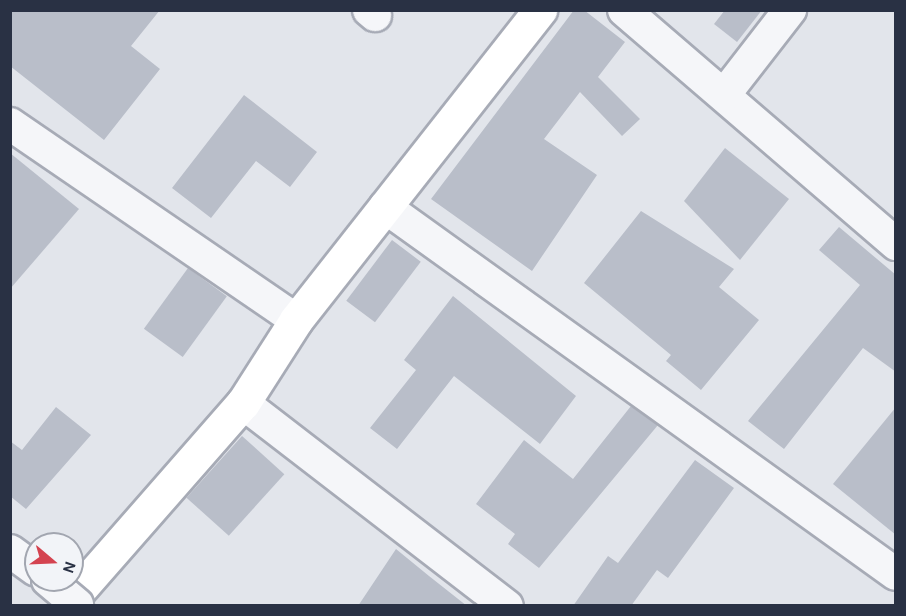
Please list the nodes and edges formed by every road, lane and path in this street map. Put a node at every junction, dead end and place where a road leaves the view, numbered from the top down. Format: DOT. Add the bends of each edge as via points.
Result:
graph roads {
  1 [pos="540,10"];
  2 [pos="624,10"];
  3 [pos="790,10"];
  4 [pos="724,95"];
  5 [pos="10,124"];
  6 [pos="385,207"];
  7 [pos="896,244"];
  8 [pos="287,315"];
  9 [pos="243,403"];
  10 [pos="10,551"];
  11 [pos="24,561"];
  12 [pos="896,573"];
  13 [pos="68,599"];
  14 [pos="507,606"];
  1 -- 6 [label="street"];
  2 -- 4 [label="street"];
  3 -- 4 [label="street"];
  4 -- 7 [label="street"];
  5 -- 8 [label="street"];
  6 -- 8 [label="street"];
  6 -- 12 [label="street"];
  8 -- 9 [label="street"];
  9 -- 13 [label="street"];
  9 -- 14 [label="street"];
  10 -- 11 [label="street"];
}
